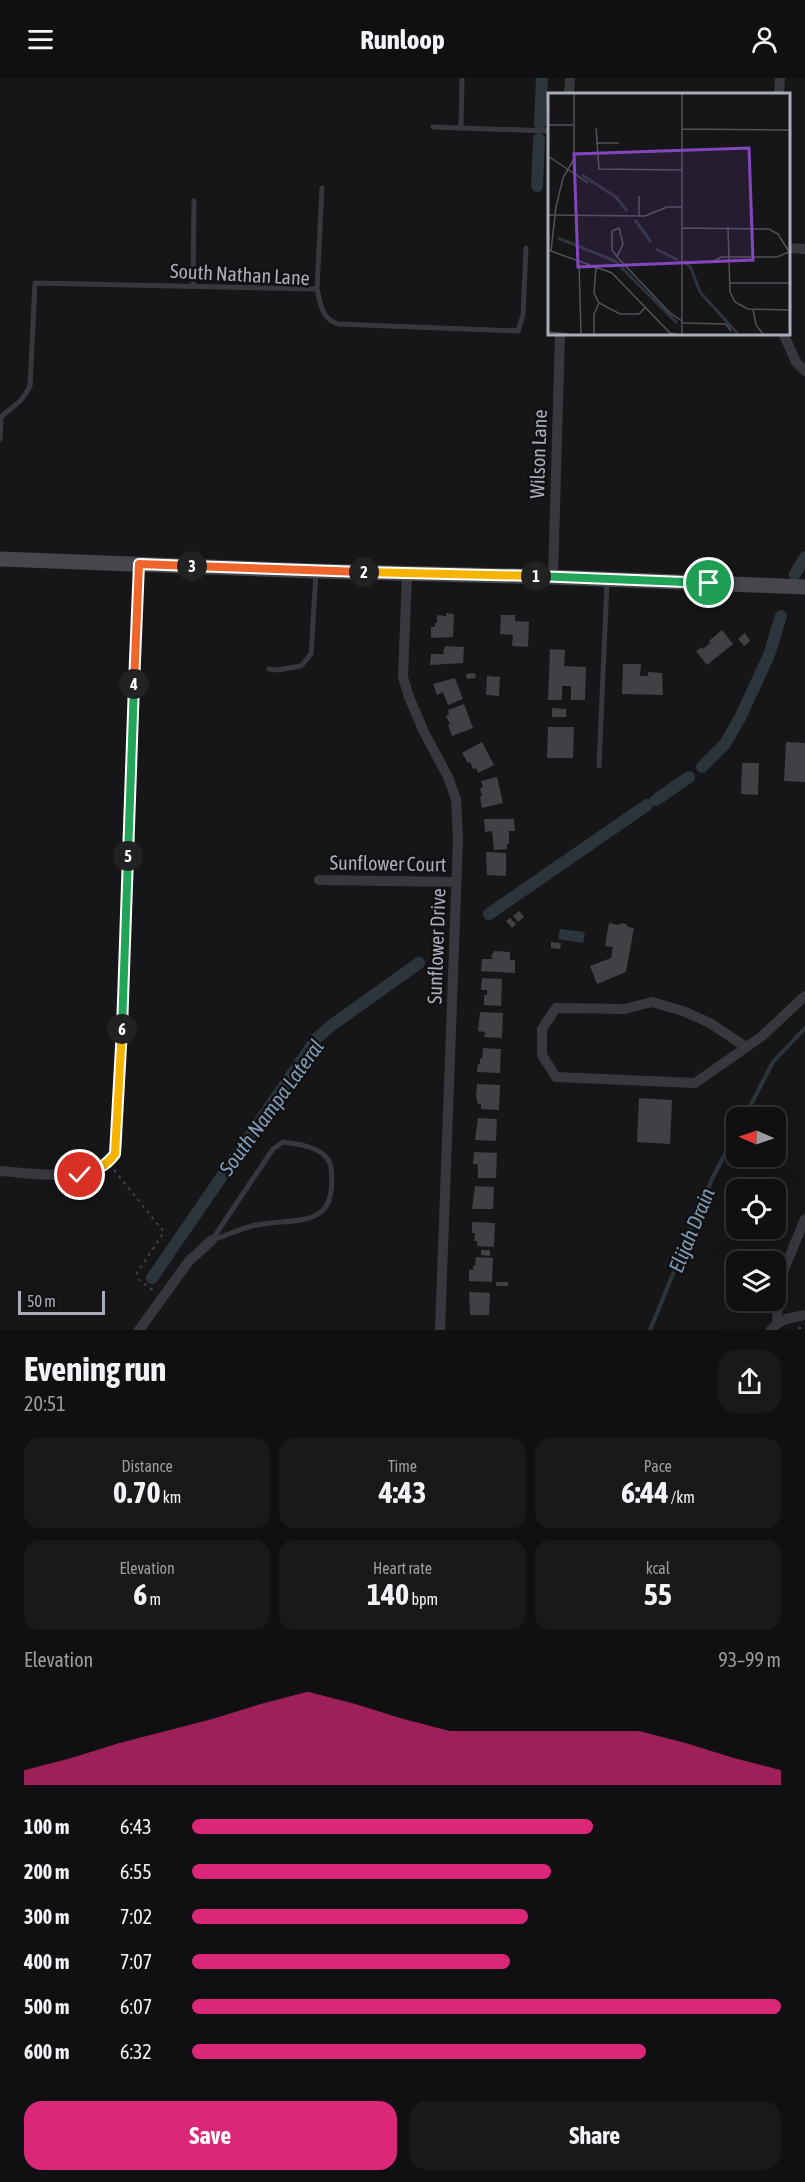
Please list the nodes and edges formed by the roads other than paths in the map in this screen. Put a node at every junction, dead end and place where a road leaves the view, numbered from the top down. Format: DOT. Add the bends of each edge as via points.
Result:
graph roads {
  1 [pos="462,78"];
  2 [pos="570,78"];
  3 [pos="780,78"];
  4 [pos="569,93"];
  5 [pos="779,93"];
  6 [pos="433,127"];
  7 [pos="461,128"];
  8 [pos="548,131"];
  9 [pos="322,188"];
  10 [pos="194,201"];
  11 [pos="526,248"];
  12 [pos="790,248"];
  13 [pos="805,249"];
  14 [pos="193,285"];
  15 [pos="317,289"];
  16 [pos="560,334"];
  17 [pos="783,334"];
  18 [pos="805,371"];
  19 [pos="0,439"];
  20 [pos="0,559"];
  21 [pos="139,564"];
  22 [pos="316,571"];
  23 [pos="406,574"];
  24 [pos="553,577"];
  25 [pos="607,579"];
  26 [pos="805,587"];
  27 [pos="269,669"];
  28 [pos="599,766"];
  29 [pos="319,880"];
  30 [pos="456,882"];
  31 [pos="805,996"];
  32 [pos="746,1047"];
  33 [pos="0,1171"];
  34 [pos="805,1220"];
  35 [pos="212,1240"];
  36 [pos="805,1316"];
  37 [pos="774,1327"];
  38 [pos="139,1330"];
  39 [pos="440,1330"];
  1 -- 7 [label="lane"];
  2 -- 4 [label="street"];
  3 -- 5 [label="street"];
  6 -- 7 [label="lane"];
  7 -- 8 [label="lane"];
  9 -- 15 [label="lane"];
  10 -- 14 [label="lane"];
  11 -- 15 [label="lane, South Nathan Lane" via="523,315 518,331 338,324 323,314"];
  12 -- 13 [label="street"];
  14 -- 15 [label="lane, South Nathan Lane"];
  14 -- 19 [label="lane, South Nathan Lane" via="35,282 30,386 24,400 1,417"];
  16 -- 24 [label="street, Wilson Lane"];
  17 -- 18 [label="street" via="795,362"];
  20 -- 21 [label="main road"];
  21 -- 22 [label="main road"];
  21 -- 33 [label="street" via="115,1154 95,1171 80,1175"];
  22 -- 23 [label="main road"];
  22 -- 27 [label="lane" via="311,654 301,666"];
  23 -- 24 [label="main road"];
  23 -- 30 [label="street, Sunflower Drive" via="403,677 456,799"];
  24 -- 25 [label="main road"];
  25 -- 26 [label="main road"];
  25 -- 28 [label="lane"];
  29 -- 30 [label="street, Sunflower Court"];
  30 -- 39 [label="street, Sunflower Drive"];
  31 -- 32 [label="street"];
  32 -- 32 [label="street" via="695,1083 556,1077 542,1055 542,1029 556,1008 625,1009 652,1002 710,1023"];
  34 -- 37 [label="street" via="778,1284"];
  35 -- 35 [label="lane" via="273,1149 283,1142 301,1144 331,1162 333,1183 328,1204 319,1214 300,1222 255,1226"];
  35 -- 38 [label="street" via="189,1262"];
  36 -- 37 [label="street" via="786,1319"];
}
